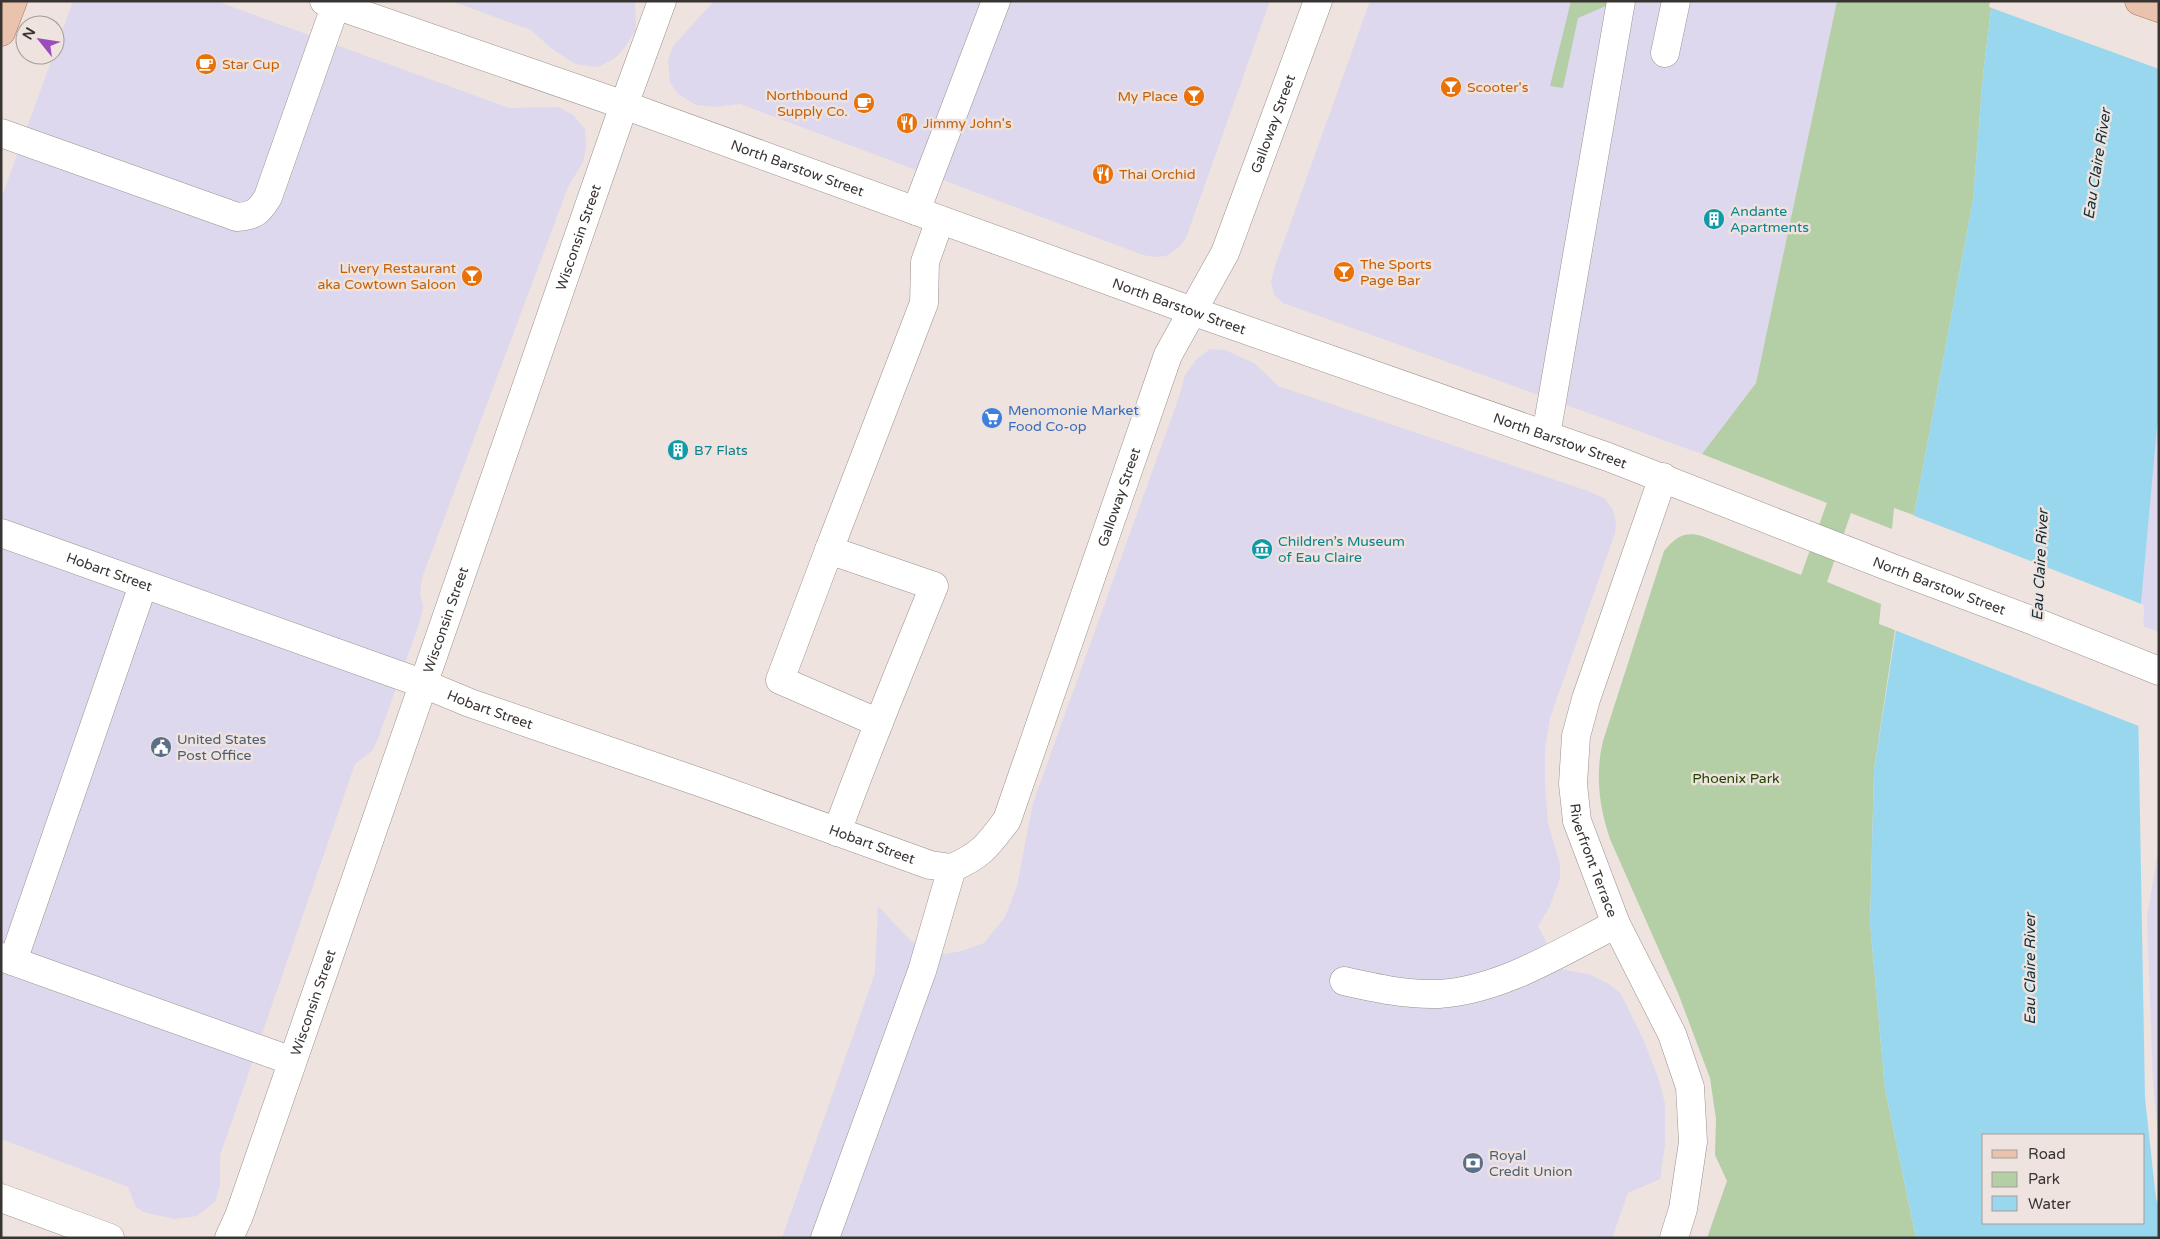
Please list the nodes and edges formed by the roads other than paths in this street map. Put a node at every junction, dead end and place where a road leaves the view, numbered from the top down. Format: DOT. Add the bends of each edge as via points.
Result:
graph roads {
  1 [pos="12,1"];
  2 [pos="662,1"];
  3 [pos="996,1"];
  4 [pos="1318,1"];
  5 [pos="1621,1"];
  6 [pos="1676,1"];
  7 [pos="2139,1"];
  8 [pos="332,3"];
  9 [pos="2159,8"];
  10 [pos="1,32"];
  11 [pos="1665,53"];
  12 [pos="624,105"];
  13 [pos="1,133"];
  14 [pos="928,216"];
  15 [pos="1192,312"];
  16 [pos="1546,435"];
  17 [pos="1663,477"];
  18 [pos="1,533"];
  19 [pos="829,550"];
  20 [pos="143,585"];
  21 [pos="2159,671"];
  22 [pos="424,684"];
  23 [pos="879,723"];
  24 [pos="837,832"];
  25 [pos="952,868"];
  26 [pos="1616,924"];
  27 [pos="7,959"];
  28 [pos="1344,982"];
  29 [pos="292,1061"];
  30 [pos="1,1198"];
  31 [pos="110,1238"];
  32 [pos="229,1238"];
  33 [pos="825,1238"];
  34 [pos="1674,1238"];
  1 -- 10 [label="main road"];
  2 -- 12 [label="street, Wisconsin Street"];
  3 -- 14 [label="street"];
  4 -- 15 [label="street, Galloway Street" via="1225,253"];
  5 -- 16 [label="street"];
  6 -- 11 [label="street"];
  7 -- 9 [label="main road"];
  8 -- 12 [label="street, North Barstow Street"];
  8 -- 13 [label="street" via="268,197 250,217 237,218"];
  12 -- 14 [label="street, North Barstow Street"];
  12 -- 22 [label="street, Wisconsin Street"];
  14 -- 15 [label="street, North Barstow Street"];
  14 -- 19 [label="street" via="924,303"];
  15 -- 16 [label="street, North Barstow Street"];
  15 -- 25 [label="street, Galloway Street" via="1168,355 1007,820 987,848"];
  16 -- 17 [label="street, North Barstow Street"];
  17 -- 21 [label="street, North Barstow Street"];
  17 -- 26 [label="street, Riverfront Terrace" via="1576,736 1573,784 1577,821"];
  18 -- 20 [label="street, Hobart Street"];
  19 -- 23 [label="street" via="780,680"];
  19 -- 23 [label="street" via="934,586"];
  20 -- 22 [label="street, Hobart Street"];
  20 -- 27 [label="street"];
  22 -- 24 [label="street, Hobart Street"];
  22 -- 29 [label="street, Wisconsin Street"];
  23 -- 24 [label="street"];
  24 -- 25 [label="street, Hobart Street" via="930,865"];
  25 -- 33 [label="street" via="922,971"];
  26 -- 28 [label="street" via="1540,963 1487,985 1440,994 1401,993"];
  26 -- 34 [label="street, Riverfront Terrace" via="1672,1034 1690,1087 1693,1142 1683,1209"];
  27 -- 29 [label="street"];
  29 -- 32 [label="street, Wisconsin Street"];
  30 -- 31 [label="street"];
}
